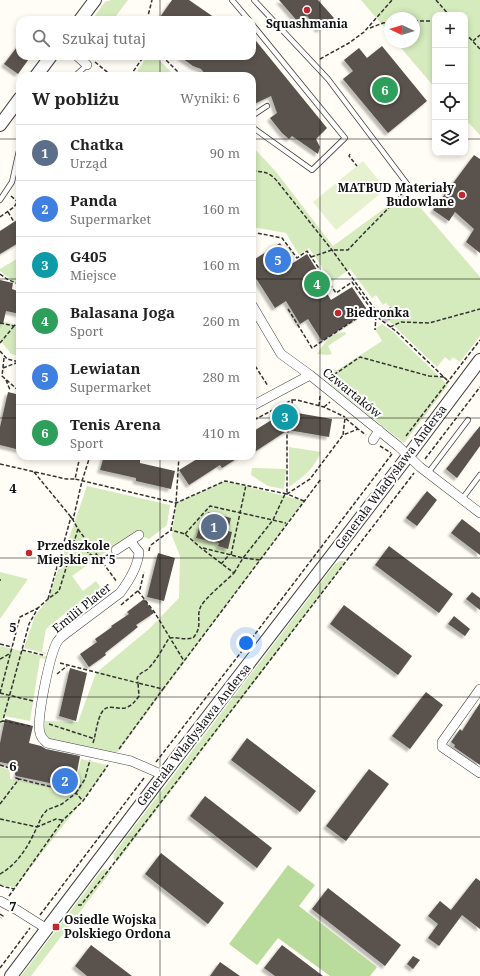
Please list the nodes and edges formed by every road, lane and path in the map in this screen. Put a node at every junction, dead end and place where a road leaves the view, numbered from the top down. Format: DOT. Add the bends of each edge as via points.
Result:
graph roads {
  1 [pos="96,0"];
  2 [pos="152,0"];
  3 [pos="232,0"];
  4 [pos="254,0"];
  5 [pos="392,0"];
  6 [pos="436,0"];
  7 [pos="446,12"];
  8 [pos="83,16"];
  9 [pos="148,16"];
  10 [pos="246,16"];
  11 [pos="420,20"];
  12 [pos="432,21"];
  13 [pos="384,23"];
  14 [pos="368,28"];
  15 [pos="256,29"];
  16 [pos="480,35"];
  17 [pos="468,36"];
  18 [pos="473,41"];
  19 [pos="480,49"];
  20 [pos="48,60"];
  21 [pos="85,60"];
  22 [pos="141,60"];
  23 [pos="166,60"];
  24 [pos="312,62"];
  25 [pos="91,63"];
  26 [pos="39,72"];
  27 [pos="80,72"];
  28 [pos="106,72"];
  29 [pos="133,72"];
  30 [pos="178,72"];
  31 [pos="16,103"];
  32 [pos="267,106"];
  33 [pos="256,113"];
  34 [pos="0,125"];
  35 [pos="256,130"];
  36 [pos="350,154"];
  37 [pos="16,164"];
  38 [pos="357,166"];
  39 [pos="256,171"];
  40 [pos="408,185"];
  41 [pos="6,192"];
  42 [pos="0,200"];
  43 [pos="16,200"];
  44 [pos="16,204"];
  45 [pos="8,211"];
  46 [pos="0,217"];
  47 [pos="14,222"];
  48 [pos="256,232"];
  49 [pos="332,250"];
  50 [pos="311,257"];
  51 [pos="0,274"];
  52 [pos="16,283"];
  53 [pos="288,309"];
  54 [pos="371,309"];
  55 [pos="480,309"];
  56 [pos="256,312"];
  57 [pos="376,316"];
  58 [pos="0,323"];
  59 [pos="14,326"];
  60 [pos="390,327"];
  61 [pos="375,330"];
  62 [pos="480,340"];
  63 [pos="0,343"];
  64 [pos="0,351"];
  65 [pos="4,358"];
  66 [pos="480,360"];
  67 [pos="16,361"];
  68 [pos="16,363"];
  69 [pos="256,367"];
  70 [pos="3,368"];
  71 [pos="310,375"];
  72 [pos="444,377"];
  73 [pos="5,378"];
  74 [pos="328,379"];
  75 [pos="449,382"];
  76 [pos="269,387"];
  77 [pos="16,388"];
  78 [pos="10,390"];
  79 [pos="320,395"];
  80 [pos="292,400"];
  81 [pos="334,400"];
  82 [pos="256,404"];
  83 [pos="320,406"];
  84 [pos="324,407"];
  85 [pos="345,418"];
  86 [pos="256,419"];
  87 [pos="468,420"];
  88 [pos="358,429"];
  89 [pos="379,430"];
  90 [pos="344,434"];
  91 [pos="406,436"];
  92 [pos="369,437"];
  93 [pos="395,450"];
  94 [pos="408,456"];
  95 [pos="79,460"];
  96 [pos="89,460"];
  97 [pos="179,460"];
  98 [pos="0,464"];
  99 [pos="416,471"];
  100 [pos="34,472"];
  101 [pos="428,473"];
  102 [pos="480,475"];
  103 [pos="75,479"];
  104 [pos="321,479"];
  105 [pos="82,481"];
  106 [pos="246,486"];
  107 [pos="286,494"];
  108 [pos="462,499"];
  109 [pos="304,501"];
  110 [pos="176,503"];
  111 [pos="240,513"];
  112 [pos="480,514"];
  113 [pos="71,517"];
  114 [pos="73,520"];
  115 [pos="273,520"];
  116 [pos="287,524"];
  117 [pos="78,529"];
  118 [pos="171,530"];
  119 [pos="185,534"];
  120 [pos="139,535"];
  121 [pos="130,541"];
  122 [pos="88,543"];
  123 [pos="201,548"];
  124 [pos="112,552"];
  125 [pos="139,552"];
  126 [pos="96,555"];
  127 [pos="230,555"];
  128 [pos="99,558"];
  129 [pos="243,558"];
  130 [pos="260,560"];
  131 [pos="221,564"];
  132 [pos="234,573"];
  133 [pos="122,590"];
  134 [pos="138,591"];
  135 [pos="48,599"];
  136 [pos="38,608"];
  137 [pos="170,638"];
  138 [pos="0,644"];
  139 [pos="12,647"];
  140 [pos="22,650"];
  141 [pos="11,653"];
  142 [pos="47,655"];
  143 [pos="0,659"];
  144 [pos="184,660"];
  145 [pos="57,662"];
  146 [pos="67,665"];
  147 [pos="54,676"];
  148 [pos="138,683"];
  149 [pos="163,689"];
  150 [pos="480,689"];
  151 [pos="0,693"];
  152 [pos="10,696"];
  153 [pos="37,702"];
  154 [pos="2,720"];
  155 [pos="0,722"];
  156 [pos="46,724"];
  157 [pos="34,727"];
  158 [pos="94,739"];
  159 [pos="114,758"];
  160 [pos="0,765"];
  161 [pos="151,768"];
  162 [pos="480,773"];
  163 [pos="163,775"];
  164 [pos="19,779"];
  165 [pos="83,801"];
  166 [pos="0,819"];
  167 [pos="63,820"];
  168 [pos="37,827"];
  169 [pos="0,874"];
  170 [pos="0,885"];
  171 [pos="0,901"];
  172 [pos="74,910"];
  173 [pos="0,914"];
  174 [pos="40,915"];
  175 [pos="1,918"];
  176 [pos="33,924"];
  177 [pos="46,929"];
  178 [pos="0,968"];
  179 [pos="11,976"];
  1 -- 8 [label="street"];
  2 -- 9 [label="path"];
  3 -- 10 [label="lane"];
  4 -- 24 [label="lane"];
  5 -- 14 [label="path"];
  6 -- 7 [label="path"];
  11 -- 12 [label="path"];
  13 -- 14 [label="path"];
  14 -- 24 [label="path" via="349,43"];
  15 -- 35 [label="lane" via="345,138 312,170"];
  16 -- 18 [label="path"];
  17 -- 18 [label="path"];
  18 -- 19 [label="path"];
  20 -- 26 [label="street"];
  21 -- 25 [label="street"];
  22 -- 29 [label="path"];
  23 -- 30 [label="path"];
  24 -- 40 [label="lane" via="328,79"];
  25 -- 27 [label="lane"];
  25 -- 28 [label="path"];
  31 -- 34 [label="street"];
  32 -- 33 [label="lane"];
  36 -- 38 [label="path"];
  37 -- 41 [label="lane" via="12,182"];
  39 -- 49 [label="path" via="271,174"];
  40 -- 49 [label="path" via="348,250"];
  41 -- 42 [label="lane"];
  41 -- 43 [label="path"];
  44 -- 45 [label="path"];
  45 -- 46 [label="path"];
  45 -- 47 [label="path"];
  48 -- 50 [label="path" via="282,238 297,258 307,251"];
  49 -- 50 [label="path"];
  49 -- 57 [label="path" via="374,308"];
  50 -- 54 [label="path" via="336,293 352,282"];
  51 -- 52 [label="path"];
  53 -- 54 [label="path" via="312,348"];
  54 -- 57 [label="path"];
  55 -- 60 [label="path" via="429,323 401,322"];
  56 -- 71 [label="street, Czwartaków" via="281,354"];
  57 -- 60 [label="path"];
  57 -- 61 [label="path"];
  58 -- 59 [label="path"];
  59 -- 63 [label="path"];
  60 -- 72 [label="path"];
  62 -- 75 [label="path"];
  64 -- 65 [label="path"];
  65 -- 67 [label="path"];
  65 -- 70 [label="path"];
  66 -- 94 [label="street, Generała Władysława Andersa"];
  68 -- 70 [label="path"];
  69 -- 76 [label="path"];
  70 -- 73 [label="path" via="2,376"];
  71 -- 82 [label="street, Czwartaków"];
  71 -- 89 [label="street, Czwartaków"];
  72 -- 74 [label="path" via="429,376 360,357"];
  72 -- 75 [label="path"];
  73 -- 77 [label="path"];
  73 -- 78 [label="path"];
  75 -- 91 [label="path"];
  79 -- 83 [label="path"];
  80 -- 83 [label="path"];
  80 -- 86 [label="path"];
  80 -- 107 [label="path" via="293,414 287,435"];
  81 -- 84 [label="path"];
  83 -- 84 [label="path"];
  84 -- 85 [label="path"];
  85 -- 88 [label="path"];
  85 -- 90 [label="path"];
  87 -- 101 [label="lane"];
  88 -- 90 [label="path"];
  88 -- 92 [label="path"];
  89 -- 92 [label="street, Czwartaków"];
  89 -- 94 [label="street, Czwartaków"];
  90 -- 107 [label="path" via="310,479"];
  93 -- 161 [label="path"];
  94 -- 101 [label="street, Czwartaków"];
  94 -- 163 [label="street, Generała Władysława Andersa"];
  95 -- 103 [label="path"];
  96 -- 105 [label="path"];
  97 -- 110 [label="path"];
  98 -- 100 [label="path"];
  99 -- 172 [label="path" via="108,871"];
  100 -- 103 [label="path"];
  100 -- 113 [label="path"];
  101 -- 108 [label="street, Czwartaków"];
  102 -- 108 [label="lane"];
  103 -- 105 [label="path"];
  104 -- 109 [label="path"];
  105 -- 110 [label="path"];
  105 -- 114 [label="path"];
  106 -- 107 [label="path"];
  106 -- 110 [label="path" via="225,481"];
  106 -- 111 [label="path"];
  107 -- 109 [label="path"];
  107 -- 115 [label="path"];
  108 -- 112 [label="street, Czwartaków"];
  109 -- 116 [label="path"];
  110 -- 118 [label="path"];
  111 -- 115 [label="path"];
  111 -- 119 [label="path" via="210,506"];
  111 -- 127 [label="path"];
  113 -- 114 [label="path"];
  113 -- 135 [label="path"];
  114 -- 117 [label="path"];
  115 -- 116 [label="path"];
  115 -- 129 [label="path"];
  116 -- 130 [label="path"];
  117 -- 122 [label="path"];
  117 -- 135 [label="path" via="59,591"];
  118 -- 119 [label="path"];
  118 -- 125 [label="path"];
  119 -- 123 [label="path"];
  120 -- 121 [label="street"];
  121 -- 124 [label="street"];
  121 -- 125 [label="street"];
  122 -- 126 [label="path"];
  122 -- 126 [label="path" via="88,553"];
  123 -- 127 [label="path"];
  123 -- 131 [label="path"];
  124 -- 128 [label="path"];
  125 -- 133 [label="street, Emilii Plater" via="139,559 128,584"];
  126 -- 128 [label="path"];
  127 -- 129 [label="path"];
  127 -- 131 [label="path"];
  128 -- 133 [label="path"];
  129 -- 130 [label="path"];
  129 -- 132 [label="path"];
  130 -- 144 [label="path"];
  131 -- 132 [label="path"];
  132 -- 137 [label="path" via="202,606 200,629 193,638"];
  133 -- 159 [label="street, Emilii Plater" via="58,641 51,657 41,704 39,731 47,743"];
  134 -- 137 [label="path"];
  135 -- 136 [label="path"];
  136 -- 139 [label="path" via="20,617"];
  136 -- 140 [label="path" via="29,624"];
  137 -- 144 [label="path"];
  137 -- 148 [label="path" via="147,670 139,674"];
  138 -- 139 [label="path"];
  139 -- 141 [label="path"];
  140 -- 142 [label="path"];
  140 -- 152 [label="path"];
  141 -- 143 [label="path"];
  141 -- 151 [label="path"];
  144 -- 149 [label="path"];
  145 -- 146 [label="path"];
  146 -- 147 [label="path"];
  146 -- 148 [label="path"];
  148 -- 149 [label="path"];
  149 -- 159 [label="path"];
  150 -- 162 [label="street" via="442,742 442,747"];
  151 -- 152 [label="path"];
  152 -- 153 [label="path"];
  152 -- 154 [label="path"];
  154 -- 155 [label="path"];
  154 -- 157 [label="path"];
  156 -- 158 [label="path"];
  159 -- 161 [label="street, Emilii Plater"];
  159 -- 165 [label="path"];
  160 -- 164 [label="path" via="16,770 16,778"];
  161 -- 163 [label="street, Emilii Plater"];
  161 -- 174 [label="path"];
  163 -- 177 [label="street, Generała Władysława Andersa"];
  165 -- 167 [label="path"];
  165 -- 168 [label="path" via="76,793 62,804 47,810"];
  166 -- 168 [label="path"];
  167 -- 168 [label="path" via="56,819"];
  167 -- 170 [label="path" via="14,889"];
  168 -- 169 [label="path" via="29,845 16,862"];
  171 -- 177 [label="street"];
  173 -- 175 [label="path"];
  176 -- 178 [label="path"];
  177 -- 179 [label="street, Generała Władysława Andersa"];
}
